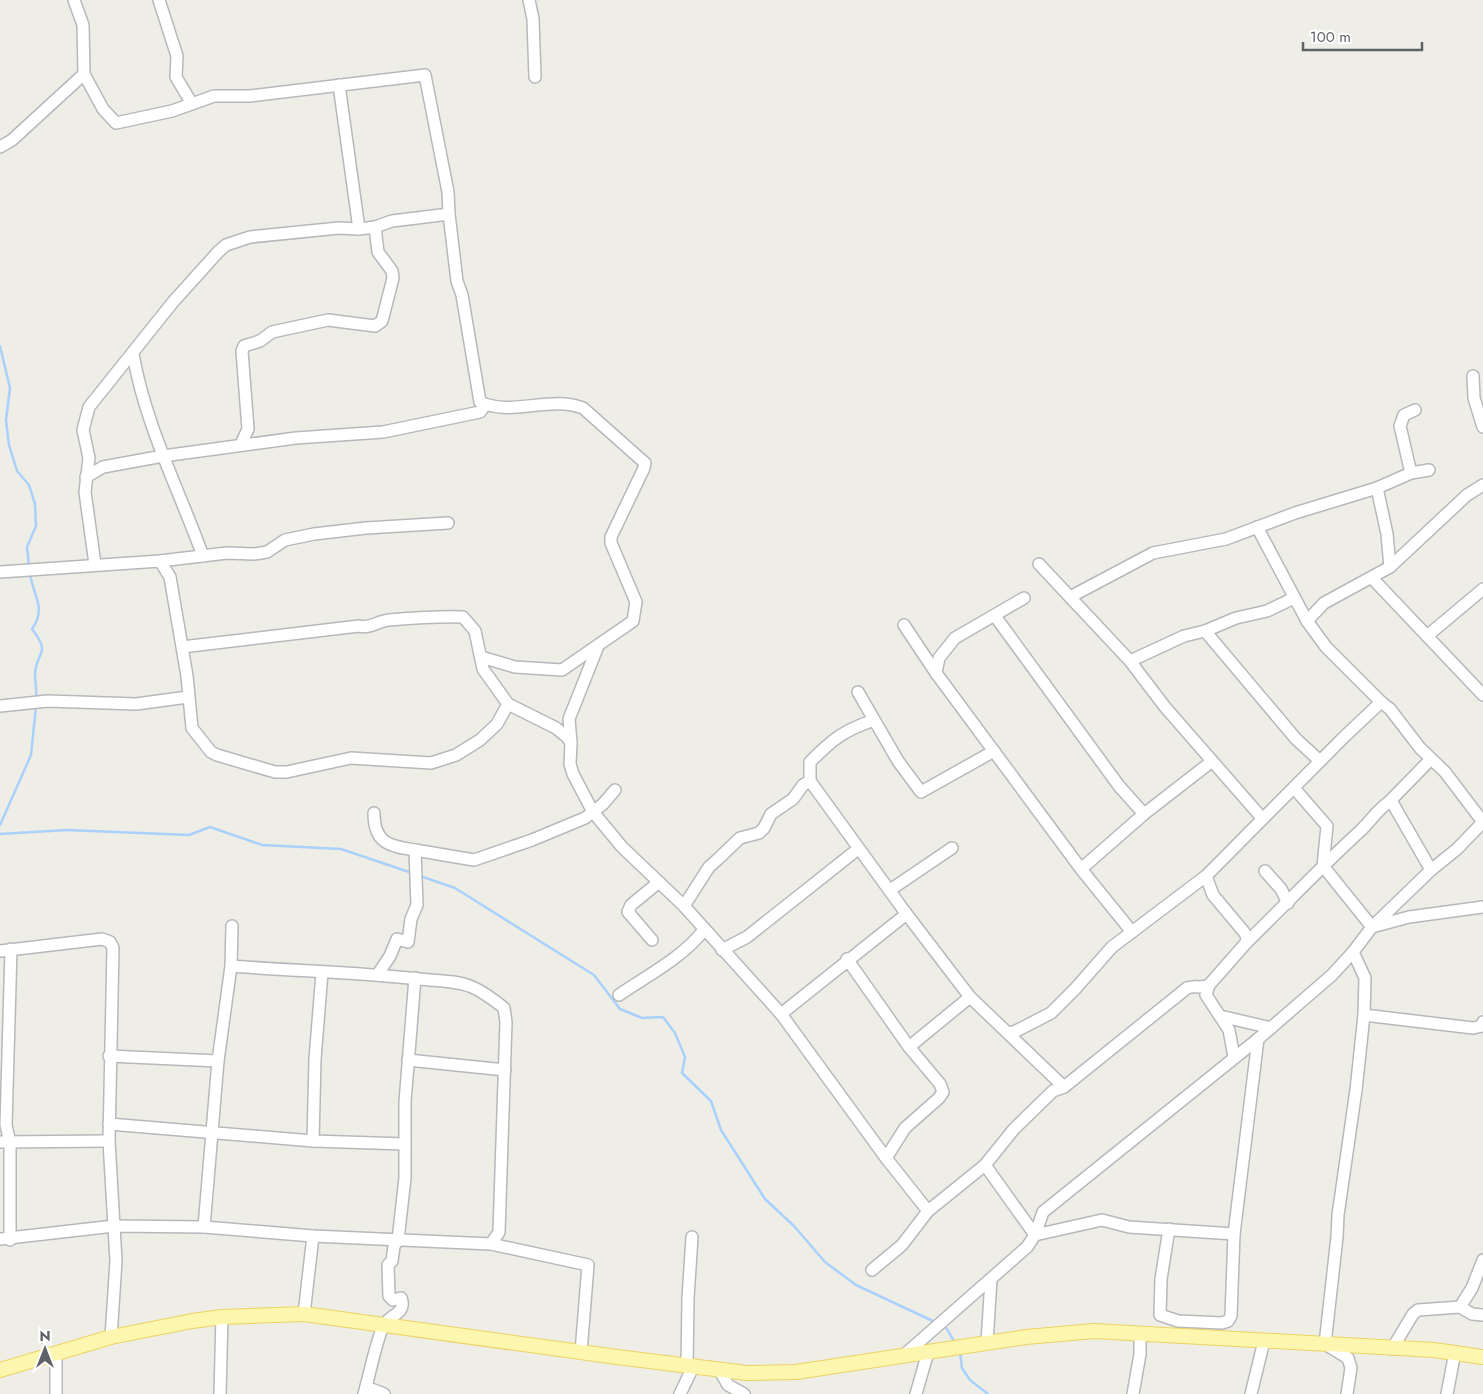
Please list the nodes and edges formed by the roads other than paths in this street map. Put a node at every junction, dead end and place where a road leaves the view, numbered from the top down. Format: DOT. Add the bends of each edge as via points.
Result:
graph roads {
  1 [pos="74,0"];
  2 [pos="159,0"];
  3 [pos="529,0"];
  4 [pos="84,74"];
  5 [pos="535,77"];
  6 [pos="339,85"];
  7 [pos="192,104"];
  8 [pos="0,147"];
  9 [pos="449,214"];
  10 [pos="375,227"];
  11 [pos="359,229"];
  12 [pos="133,354"];
  13 [pos="1474,376"];
  14 [pos="485,404"];
  15 [pos="1415,410"];
  16 [pos="1483,427"];
  17 [pos="241,444"];
  18 [pos="163,456"];
  19 [pos="1429,470"];
  20 [pos="1410,474"];
  21 [pos="86,477"];
  22 [pos="1483,485"];
  23 [pos="1377,488"];
  24 [pos="448,523"];
  25 [pos="1257,527"];
  26 [pos="203,556"];
  27 [pos="160,561"];
  28 [pos="95,564"];
  29 [pos="1039,564"];
  30 [pos="1390,567"];
  31 [pos="0,572"];
  32 [pos="1372,578"];
  33 [pos="1483,589"];
  34 [pos="1070,597"];
  35 [pos="1024,598"];
  36 [pos="1294,598"];
  37 [pos="994,616"];
  38 [pos="1307,621"];
  39 [pos="904,625"];
  40 [pos="1206,631"];
  41 [pos="1427,636"];
  42 [pos="598,646"];
  43 [pos="182,647"];
  44 [pos="481,657"];
  45 [pos="1130,661"];
  46 [pos="936,674"];
  47 [pos="858,692"];
  48 [pos="1483,694"];
  49 [pos="188,697"];
  50 [pos="1381,702"];
  51 [pos="508,704"];
  52 [pos="0,706"];
  53 [pos="874,720"];
  54 [pos="571,743"];
  55 [pos="994,751"];
  56 [pos="1431,759"];
  57 [pos="1320,761"];
  58 [pos="1211,762"];
  59 [pos="810,781"];
  60 [pos="1294,788"];
  61 [pos="615,790"];
  62 [pos="1389,802"];
  63 [pos="593,812"];
  64 [pos="374,813"];
  65 [pos="1144,814"];
  66 [pos="1262,818"];
  67 [pos="1483,822"];
  68 [pos="952,848"];
  69 [pos="858,849"];
  70 [pos="415,850"];
  71 [pos="1323,866"];
  72 [pos="1081,868"];
  73 [pos="1431,870"];
  74 [pos="1264,871"];
  75 [pos="1206,876"];
  76 [pos="659,882"];
  77 [pos="890,890"];
  78 [pos="1288,903"];
  79 [pos="684,906"];
  80 [pos="1483,907"];
  81 [pos="905,912"];
  82 [pos="232,926"];
  83 [pos="1372,927"];
  84 [pos="704,930"];
  85 [pos="1132,932"];
  86 [pos="652,940"];
  87 [pos="1246,943"];
  88 [pos="6,950"];
  89 [pos="722,950"];
  90 [pos="1353,952"];
  91 [pos="847,959"];
  92 [pos="231,966"];
  93 [pos="322,973"];
  94 [pos="378,974"];
  95 [pos="415,978"];
  96 [pos="1206,989"];
  97 [pos="619,995"];
  98 [pos="970,997"];
  99 [pos="780,1014"];
  100 [pos="1220,1016"];
  101 [pos="1364,1016"];
  102 [pos="1480,1026"];
  103 [pos="1270,1028"];
  104 [pos="1008,1033"];
  105 [pos="1258,1039"];
  106 [pos="4,1044"];
  107 [pos="909,1047"];
  108 [pos="109,1056"];
  109 [pos="1234,1057"];
  110 [pos="408,1060"];
  111 [pos="218,1061"];
  112 [pos="505,1070"];
  113 [pos="1064,1087"];
  114 [pos="109,1124"];
  115 [pos="213,1134"];
  116 [pos="108,1141"];
  117 [pos="313,1141"];
  118 [pos="5,1142"];
  119 [pos="405,1144"];
  120 [pos="886,1158"];
  121 [pos="985,1165"];
  122 [pos="928,1211"];
  123 [pos="114,1226"];
  124 [pos="204,1227"];
  125 [pos="1169,1229"];
  126 [pos="1234,1234"];
  127 [pos="1035,1235"];
  128 [pos="313,1236"];
  129 [pos="692,1236"];
  130 [pos="5,1239"];
  131 [pos="398,1240"];
  132 [pos="491,1244"];
  133 [pos="1483,1260"];
  134 [pos="872,1270"];
  135 [pos="991,1279"];
  136 [pos="1460,1307"];
  137 [pos="304,1314"];
  138 [pos="1483,1315"];
  139 [pos="222,1317"];
  140 [pos="1178,1321"];
  141 [pos="383,1325"];
  142 [pos="1140,1333"];
  143 [pos="1176,1335"];
  144 [pos="111,1337"];
  145 [pos="1264,1341"];
  146 [pos="987,1343"];
  147 [pos="1325,1344"];
  148 [pos="1392,1349"];
  149 [pos="581,1352"];
  150 [pos="928,1352"];
  151 [pos="1455,1352"];
  152 [pos="56,1354"];
  153 [pos="903,1356"];
  154 [pos="1483,1357"];
  155 [pos="690,1366"];
  156 [pos="0,1370"];
  157 [pos="720,1371"];
  158 [pos="365,1391"];
  159 [pos="56,1394"];
  160 [pos="220,1394"];
  161 [pos="384,1394"];
  162 [pos="680,1394"];
  163 [pos="744,1394"];
  164 [pos="916,1394"];
  165 [pos="1133,1394"];
  166 [pos="1251,1394"];
  167 [pos="1347,1394"];
  168 [pos="1447,1394"];
  1 -- 4 [label="street" via="83,25"];
  2 -- 7 [label="street" via="177,56 176,77"];
  3 -- 5 [label="street" via="533,19"];
  4 -- 7 [label="street" via="103,109 116,123 172,112"];
  4 -- 8 [label="street" via="12,140"];
  6 -- 7 [label="street" via="250,96 214,96"];
  6 -- 9 [label="street" via="425,75 448,192"];
  6 -- 11 [label="street"];
  9 -- 10 [label="street" via="392,221"];
  9 -- 14 [label="street" via="457,280 479,398"];
  10 -- 11 [label="street"];
  10 -- 17 [label="street" via="378,252 392,271 393,278 382,320 375,326 337,320 319,322 272,332 244,346 248,429"];
  11 -- 12 [label="street" via="250,237 226,245 173,302"];
  12 -- 18 [label="street" via="137,378"];
  12 -- 21 [label="street" via="85,416 89,458"];
  13 -- 16 [label="street" via="1474,398"];
  14 -- 17 [label="street" via="480,412 383,432"];
  14 -- 42 [label="street" via="509,407 558,403 583,408 645,463 610,543 636,602 635,613 633,620"];
  15 -- 20 [label="street" via="1404,415 1400,426"];
  17 -- 18 [label="street"];
  18 -- 21 [label="street" via="103,467"];
  18 -- 26 [label="street"];
  19 -- 20 [label="street"];
  20 -- 23 [label="street"];
  21 -- 28 [label="street" via="85,504"];
  22 -- 30 [label="street" via="1467,495"];
  23 -- 25 [label="street"];
  23 -- 30 [label="street"];
  24 -- 26 [label="street" via="314,534 285,540 267,552"];
  25 -- 34 [label="street" via="1226,539 1154,553"];
  25 -- 36 [label="street"];
  26 -- 27 [label="street"];
  27 -- 28 [label="street"];
  27 -- 43 [label="street" via="170,577"];
  28 -- 31 [label="street"];
  29 -- 34 [label="street"];
  30 -- 32 [label="street"];
  32 -- 38 [label="street" via="1324,603"];
  32 -- 41 [label="street"];
  33 -- 41 [label="street"];
  34 -- 45 [label="street"];
  35 -- 37 [label="street"];
  36 -- 38 [label="street"];
  36 -- 40 [label="street" via="1267,611 1236,618"];
  37 -- 46 [label="street" via="955,638 939,658"];
  37 -- 65 [label="street" via="1119,786"];
  38 -- 50 [label="street" via="1326,647"];
  39 -- 46 [label="street"];
  40 -- 45 [label="street" via="1184,636"];
  40 -- 57 [label="street" via="1296,739"];
  41 -- 48 [label="street"];
  42 -- 44 [label="street" via="562,670 515,666"];
  42 -- 54 [label="street" via="569,719"];
  43 -- 44 [label="street" via="359,626 366,628 388,620 439,616 463,617 474,631"];
  43 -- 49 [label="street"];
  44 -- 51 [label="street" via="483,669"];
  45 -- 58 [label="street"];
  46 -- 55 [label="street"];
  47 -- 53 [label="street"];
  49 -- 51 [label="street" via="192,728 211,752 275,772 351,758 438,762 480,740 497,724"];
  49 -- 52 [label="street" via="136,704 48,701"];
  50 -- 56 [label="street"];
  50 -- 57 [label="street"];
  51 -- 54 [label="street" via="556,728"];
  53 -- 55 [label="street" via="921,792"];
  53 -- 59 [label="street" via="846,730 820,752 810,762"];
  54 -- 63 [label="street" via="573,774"];
  55 -- 72 [label="street"];
  56 -- 62 [label="street"];
  56 -- 67 [label="street"];
  57 -- 60 [label="street"];
  58 -- 65 [label="street"];
  58 -- 66 [label="street"];
  59 -- 69 [label="street"];
  59 -- 79 [label="street" via="793,799 771,814 759,833 740,838 718,859"];
  60 -- 66 [label="street"];
  60 -- 71 [label="street" via="1328,826"];
  61 -- 63 [label="street"];
  62 -- 71 [label="street"];
  62 -- 73 [label="street" via="1413,836"];
  63 -- 70 [label="street" via="565,827 474,860"];
  63 -- 76 [label="street" via="622,847"];
  64 -- 70 [label="street" via="383,842"];
  65 -- 72 [label="street"];
  66 -- 75 [label="street"];
  67 -- 73 [label="street"];
  68 -- 77 [label="street"];
  69 -- 77 [label="street"];
  69 -- 89 [label="street" via="747,938"];
  70 -- 94 [label="street" via="417,904 411,919 410,936 408,942 397,939"];
  71 -- 78 [label="street"];
  71 -- 83 [label="street"];
  72 -- 85 [label="street"];
  73 -- 83 [label="street"];
  74 -- 78 [label="street" via="1281,889"];
  75 -- 85 [label="street"];
  75 -- 87 [label="street" via="1213,896 1244,932"];
  76 -- 79 [label="street"];
  76 -- 86 [label="street" via="631,904 628,912"];
  77 -- 81 [label="street"];
  78 -- 87 [label="street"];
  79 -- 84 [label="street"];
  80 -- 83 [label="street" via="1409,917"];
  81 -- 91 [label="street"];
  81 -- 98 [label="street"];
  82 -- 92 [label="street"];
  83 -- 90 [label="street"];
  84 -- 89 [label="street"];
  84 -- 97 [label="street" via="674,958"];
  85 -- 104 [label="street" via="1100,959 1060,1005"];
  87 -- 96 [label="street"];
  88 -- 106 [label="street"];
  88 -- 108 [label="street" via="102,939 110,942 113,948"];
  89 -- 99 [label="street"];
  90 -- 101 [label="street" via="1365,978"];
  90 -- 103 [label="street" via="1332,975"];
  91 -- 99 [label="street"];
  91 -- 107 [label="street"];
  92 -- 93 [label="street"];
  92 -- 111 [label="street"];
  93 -- 94 [label="street"];
  93 -- 117 [label="street"];
  94 -- 95 [label="street"];
  95 -- 110 [label="street"];
  95 -- 112 [label="street" via="471,986 504,1008"];
  96 -- 100 [label="street"];
  96 -- 113 [label="street" via="1188,988"];
  98 -- 104 [label="street"];
  98 -- 107 [label="street"];
  99 -- 120 [label="street"];
  100 -- 103 [label="street"];
  100 -- 109 [label="street" via="1229,1030"];
  101 -- 102 [label="street"];
  101 -- 147 [label="street"];
  103 -- 105 [label="street"];
  104 -- 113 [label="street"];
  105 -- 109 [label="street"];
  105 -- 126 [label="street"];
  106 -- 118 [label="street"];
  107 -- 120 [label="street" via="943,1092 905,1128"];
  108 -- 111 [label="street"];
  108 -- 114 [label="street"];
  109 -- 127 [label="street" via="1043,1212"];
  110 -- 112 [label="street"];
  110 -- 119 [label="street"];
  111 -- 115 [label="street"];
  112 -- 132 [label="street" via="499,1232"];
  113 -- 121 [label="street" via="1053,1091 1014,1129"];
  114 -- 115 [label="street"];
  114 -- 116 [label="street"];
  115 -- 117 [label="street"];
  115 -- 124 [label="street"];
  116 -- 118 [label="street"];
  116 -- 123 [label="street"];
  117 -- 119 [label="street"];
  118 -- 130 [label="street"];
  119 -- 131 [label="street"];
  120 -- 122 [label="street"];
  121 -- 122 [label="street"];
  121 -- 127 [label="street"];
  122 -- 134 [label="street" via="902,1245"];
  123 -- 124 [label="street"];
  123 -- 130 [label="street"];
  123 -- 144 [label="street" via="116,1261"];
  124 -- 128 [label="street"];
  125 -- 126 [label="street"];
  125 -- 127 [label="street" via="1129,1227 1102,1220"];
  125 -- 140 [label="street" via="1158,1308 1160,1315"];
  126 -- 140 [label="street" via="1231,1316 1228,1321"];
  127 -- 135 [label="street" via="1027,1247"];
  128 -- 131 [label="street"];
  128 -- 137 [label="street"];
  129 -- 155 [label="street"];
  131 -- 132 [label="street"];
  131 -- 141 [label="street" via="392,1261 388,1264 388,1290 393,1300 401,1298 404,1303 402,1309"];
  132 -- 149 [label="street" via="588,1265"];
  133 -- 136 [label="street"];
  135 -- 146 [label="street"];
  135 -- 153 [label="street"];
  136 -- 138 [label="street" via="1472,1314"];
  136 -- 148 [label="street" via="1418,1310"];
  137 -- 139 [label="main road"];
  137 -- 141 [label="main road"];
  139 -- 144 [label="main road"];
  139 -- 160 [label="street"];
  140 -- 143 [label="street"];
  141 -- 149 [label="main road"];
  141 -- 158 [label="street"];
  142 -- 143 [label="main road"];
  142 -- 146 [label="main road" via="1094,1331"];
  142 -- 165 [label="street"];
  143 -- 145 [label="main road"];
  144 -- 152 [label="main road"];
  145 -- 147 [label="main road"];
  145 -- 166 [label="street"];
  146 -- 150 [label="main road"];
  147 -- 148 [label="main road"];
  147 -- 167 [label="street" via="1348,1358 1351,1368"];
  148 -- 151 [label="main road"];
  149 -- 155 [label="main road"];
  150 -- 153 [label="main road"];
  150 -- 164 [label="street"];
  151 -- 154 [label="main road"];
  151 -- 168 [label="street"];
  152 -- 156 [label="main road"];
  152 -- 159 [label="street"];
  153 -- 157 [label="main road" via="796,1372"];
  155 -- 157 [label="main road"];
  155 -- 162 [label="street"];
  157 -- 163 [label="street" via="728,1385"];
  158 -- 161 [label="street"];
}
